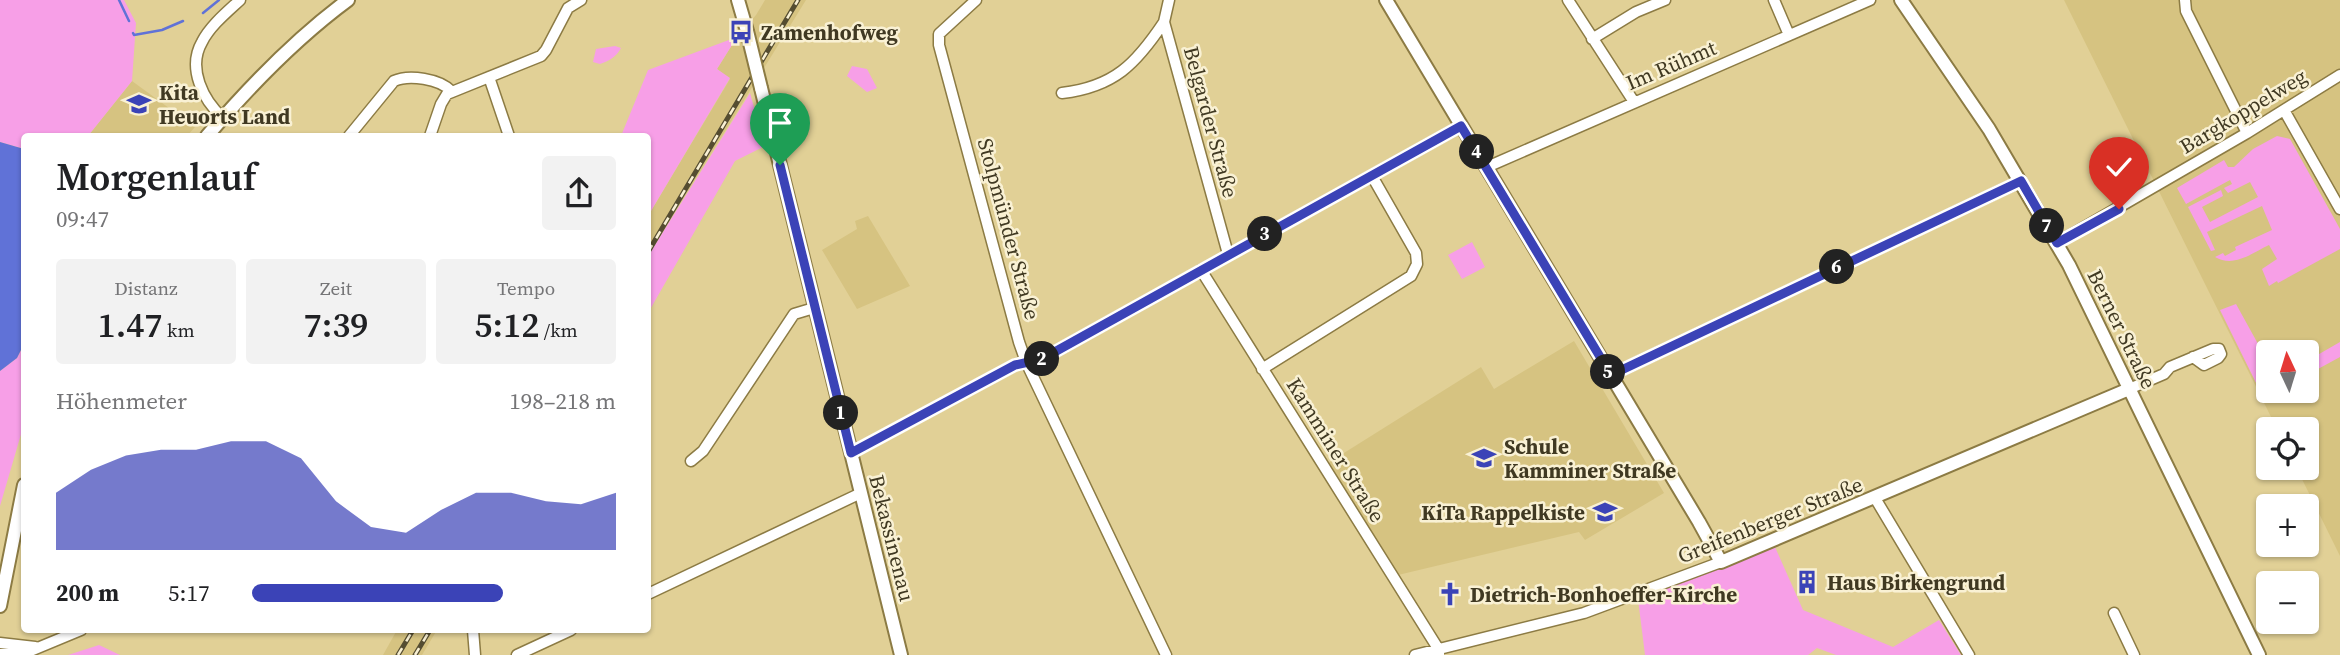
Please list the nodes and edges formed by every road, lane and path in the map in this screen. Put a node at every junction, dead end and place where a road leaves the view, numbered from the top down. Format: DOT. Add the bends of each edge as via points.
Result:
graph roads {
  1 [pos="240,0"];
  2 [pos="348,0"];
  3 [pos="581,0"];
  4 [pos="738,0"];
  5 [pos="975,0"];
  6 [pos="1169,0"];
  7 [pos="1386,0"];
  8 [pos="1568,0"];
  9 [pos="1665,0"];
  10 [pos="1774,0"];
  11 [pos="1870,0"];
  12 [pos="1901,0"];
  13 [pos="2185,0"];
  14 [pos="1164,22"];
  15 [pos="1789,34"];
  16 [pos="1592,39"];
  17 [pos="2340,75"];
  18 [pos="489,77"];
  19 [pos="451,91"];
  20 [pos="1062,93"];
  21 [pos="1634,102"];
  22 [pos="2284,110"];
  23 [pos="223,118"];
  24 [pos="1461,126"];
  25 [pos="210,133"];
  26 [pos="351,133"];
  27 [pos="431,133"];
  28 [pos="508,133"];
  29 [pos="2247,133"];
  30 [pos="1487,167"];
  31 [pos="1372,177"];
  32 [pos="2021,181"];
  33 [pos="2340,209"];
  34 [pos="2057,243"];
  35 [pos="1228,254"];
  36 [pos="1201,270"];
  37 [pos="814,308"];
  38 [pos="2193,357"];
  39 [pos="1026,362"];
  40 [pos="1262,369"];
  41 [pos="1611,375"];
  42 [pos="2129,389"];
  43 [pos="851,453"];
  44 [pos="691,461"];
  45 [pos="861,493"];
  46 [pos="1875,498"];
  47 [pos="21,500"];
  48 [pos="1721,562"];
  49 [pos="651,593"];
  50 [pos="0,606"];
  51 [pos="2114,613"];
  52 [pos="73,633"];
  53 [pos="473,633"];
  54 [pos="565,633"];
  55 [pos="0,643"];
  56 [pos="35,648"];
  57 [pos="1439,652"];
  58 [pos="0,654"];
  59 [pos="475,655"];
  60 [pos="517,655"];
  61 [pos="901,655"];
  62 [pos="1166,655"];
  63 [pos="1415,655"];
  64 [pos="1969,655"];
  65 [pos="2134,655"];
  66 [pos="2259,655"];
  1 -- 23 [label="street" via="202,40 198,57 197,71 206,100"];
  2 -- 23 [label="street" via="290,49"];
  3 -- 18 [label="street" via="568,8 547,50"];
  4 -- 37 [label="street, Bekassinenau, bridge"];
  5 -- 39 [label="street, Stolpmünder Straße" via="939,34 939,45"];
  6 -- 14 [label="street, Belgarder Straße"];
  7 -- 24 [label="street"];
  8 -- 16 [label="street"];
  9 -- 16 [label="street"];
  10 -- 15 [label="street"];
  11 -- 15 [label="street, Im Rühmt"];
  12 -- 32 [label="street, Berner Straße"];
  13 -- 29 [label="street" via="2186,11"];
  14 -- 20 [label="street" via="1137,58 1116,76 1088,90"];
  14 -- 35 [label="street, Belgarder Straße"];
  15 -- 21 [label="street, Im Rühmt"];
  16 -- 21 [label="street"];
  17 -- 22 [label="street, Bargkoppelweg"];
  18 -- 19 [label="street"];
  18 -- 28 [label="street"];
  19 -- 26 [label="street" via="414,77 394,81"];
  19 -- 27 [label="street" via="443,99"];
  21 -- 30 [label="street, Im Rühmt"];
  22 -- 29 [label="street, Bargkoppelweg"];
  22 -- 33 [label="street"];
  23 -- 25 [label="street"];
  24 -- 30 [label="street"];
  24 -- 31 [label="street"];
  29 -- 34 [label="street, Bargkoppelweg"];
  30 -- 41 [label="street"];
  31 -- 35 [label="street"];
  31 -- 40 [label="street" via="1416,253 1417,264 1410,276"];
  32 -- 34 [label="street, Berner Straße"];
  32 -- 41 [label="street"];
  34 -- 42 [label="street, Berner Straße"];
  35 -- 36 [label="street"];
  36 -- 39 [label="street" via="1042,359"];
  36 -- 40 [label="street, Kamminer Straße"];
  37 -- 43 [label="street, Bekassinenau"];
  37 -- 44 [label="street" via="794,314 703,451"];
  38 -- 42 [label="street"];
  39 -- 43 [label="street"];
  39 -- 62 [label="street, Stolpmünder Straße"];
  40 -- 57 [label="street, Kamminer Straße"];
  41 -- 48 [label="street"];
  42 -- 46 [label="street, Greifenberger Straße"];
  42 -- 66 [label="street, Berner Straße"];
  43 -- 45 [label="street, Bekassinenau"];
  45 -- 49 [label="street"];
  45 -- 61 [label="street, Bekassinenau"];
  46 -- 48 [label="street, Greifenberger Straße"];
  46 -- 64 [label="street"];
  47 -- 50 [label="street"];
  48 -- 57 [label="street, Greifenberger Straße" via="1584,612"];
  51 -- 65 [label="street"];
  52 -- 56 [label="street"];
  53 -- 59 [label="street"];
  54 -- 60 [label="street"];
  55 -- 56 [label="street"];
  56 -- 58 [label="street" via="23,654"];
  57 -- 63 [label="street, Greifenberger Straße"];
}
